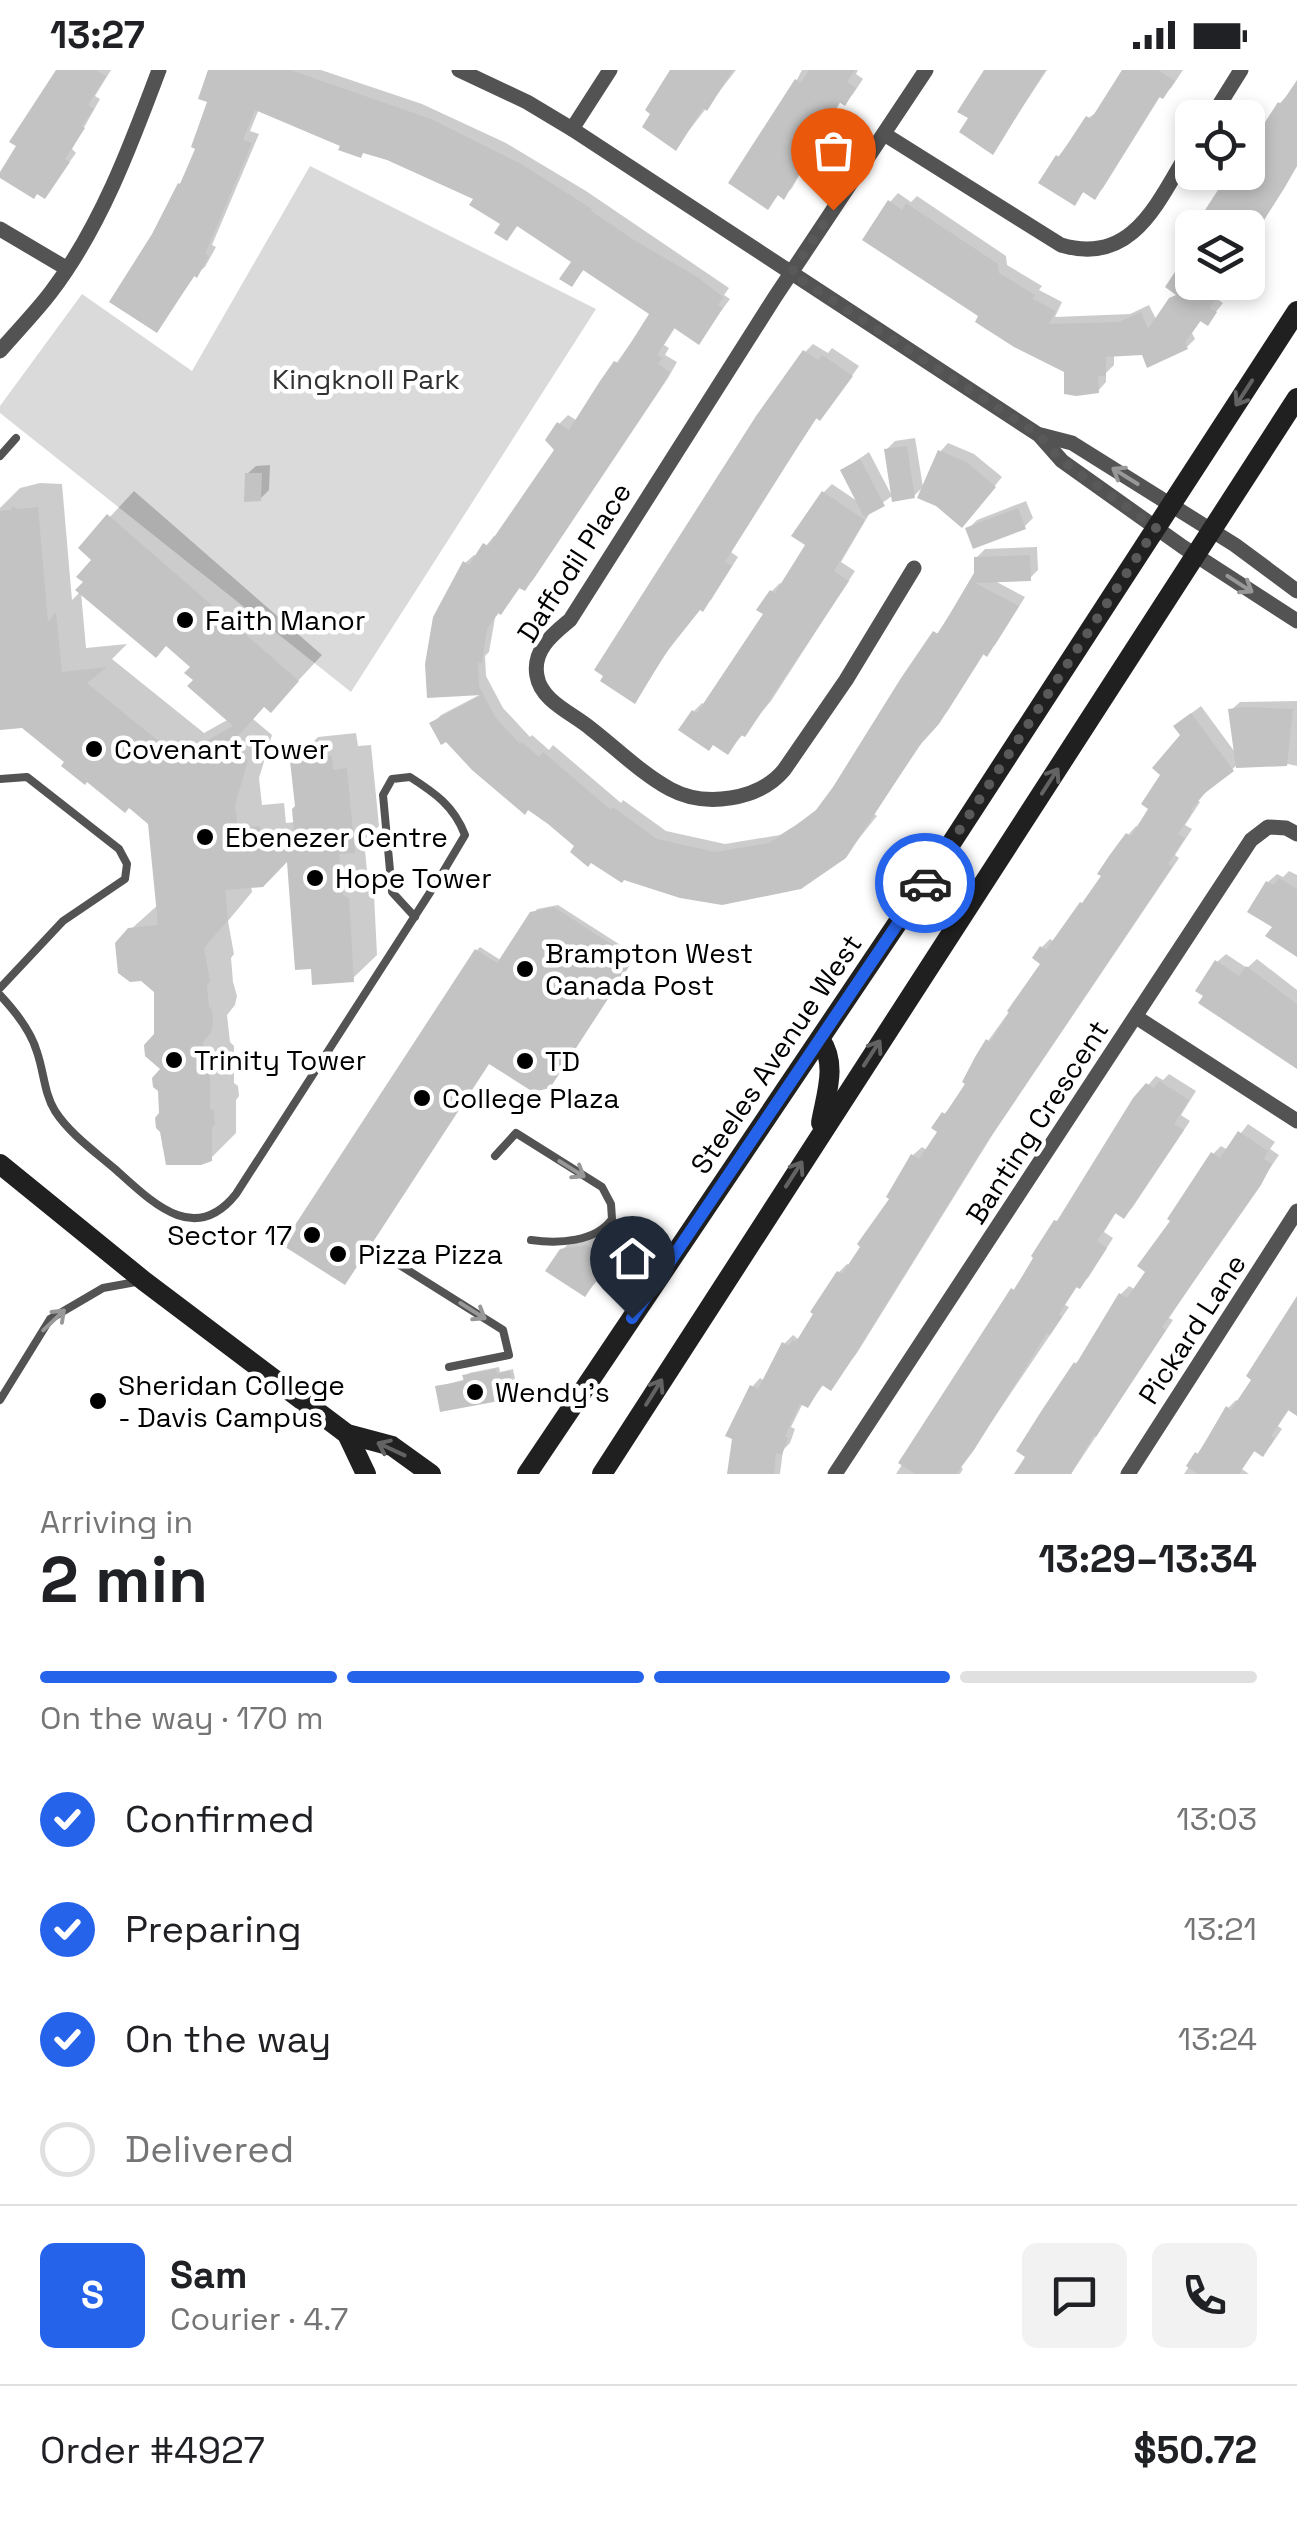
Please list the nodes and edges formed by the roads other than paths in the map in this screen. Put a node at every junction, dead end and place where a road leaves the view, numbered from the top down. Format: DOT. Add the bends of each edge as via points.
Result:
graph roads {
  1 [pos="159,70"];
  2 [pos="459,70"];
  3 [pos="610,70"];
  4 [pos="926,70"];
  5 [pos="1242,70"];
  6 [pos="1223,100"];
  7 [pos="572,128"];
  8 [pos="884,134"];
  9 [pos="1175,173"];
  10 [pos="0,228"];
  11 [pos="66,268"];
  12 [pos="791,273"];
  13 [pos="1297,312"];
  14 [pos="0,351"];
  15 [pos="1297,398"];
  16 [pos="1039,435"];
  17 [pos="16,438"];
  18 [pos="0,456"];
  19 [pos="1171,506"];
  20 [pos="1156,528"];
  21 [pos="1211,530"];
  22 [pos="1189,551"];
  23 [pos="914,568"];
  24 [pos="1297,591"];
  25 [pos="1297,621"];
  26 [pos="0,778"];
  27 [pos="1297,834"];
  28 [pos="414,917"];
  29 [pos="0,992"];
  30 [pos="1136,1017"];
  31 [pos="820,1039"];
  32 [pos="1297,1121"];
  33 [pos="819,1135"];
  34 [pos="495,1156"];
  35 [pos="0,1164"];
  36 [pos="1297,1211"];
  37 [pos="532,1240"];
  38 [pos="390,1259"];
  39 [pos="144,1281"];
  40 [pos="449,1366"];
  41 [pos="0,1400"];
  42 [pos="347,1434"];
  43 [pos="366,1474"];
  44 [pos="431,1474"];
  45 [pos="527,1474"];
  46 [pos="602,1474"];
  47 [pos="835,1474"];
  48 [pos="1128,1474"];
  1 -- 11 [label="street" via="113,182"];
  2 -- 7 [label="street"];
  3 -- 7 [label="street"];
  4 -- 8 [label="street"];
  5 -- 6 [label="street"];
  7 -- 12 [label="street"];
  8 -- 9 [label="street" via="1061,246 1092,252 1127,240"];
  8 -- 12 [label="street"];
  10 -- 11 [label="street"];
  11 -- 14 [label="street"];
  12 -- 16 [label="street"];
  12 -- 23 [label="street, Daffodil Place" via="570,620 548,637 536,672 540,686 670,790 708,798 750,794 773,784 784,770"];
  13 -- 19 [label="main road, Steeles Avenue West, one-way"];
  15 -- 21 [label="main road"];
  19 -- 16 [label="street, one-way" via="1072,444"];
  16 -- 20 [label="street" via="1062,461"];
  17 -- 18 [label="lane"];
  19 -- 20 [label="main road, Steeles Avenue West"];
  19 -- 21 [label="street"];
  20 -- 22 [label="street"];
  20 -- 31 [label="main road, Steeles Avenue West"];
  21 -- 22 [label="main road"];
  21 -- 24 [label="street"];
  22 -- 25 [label="street, one-way"];
  33 -- 22 [label="main road, one-way"];
  26 -- 29 [label="lane" via="27,776 119,850 127,864 125,879 63,922"];
  27 -- 30 [label="street, Banting Crescent" via="1268,827 1251,840"];
  28 -- 28 [label="lane" via="465,835 444,800 410,777 392,779 383,796 392,892"];
  28 -- 29 [label="lane" via="236,1194 202,1218 166,1212 71,1132 53,1108 37,1050"];
  30 -- 32 [label="street"];
  30 -- 47 [label="street, Banting Crescent"];
  31 -- 33 [label="main road" via="831,1070"];
  31 -- 45 [label="main road, Steeles Avenue West"];
  46 -- 33 [label="main road, one-way"];
  34 -- 37 [label="lane, one-way" via="516,1134 602,1188 611,1204 612,1219 600,1232"];
  35 -- 39 [label="main road"];
  36 -- 48 [label="street, Pickard Lane"];
  38 -- 40 [label="lane, one-way" via="503,1330 508,1355"];
  41 -- 39 [label="lane, one-way" via="50,1318 103,1288"];
  39 -- 42 [label="main road"];
  42 -- 43 [label="main road"];
  44 -- 42 [label="main road, one-way" via="392,1446"];
}
